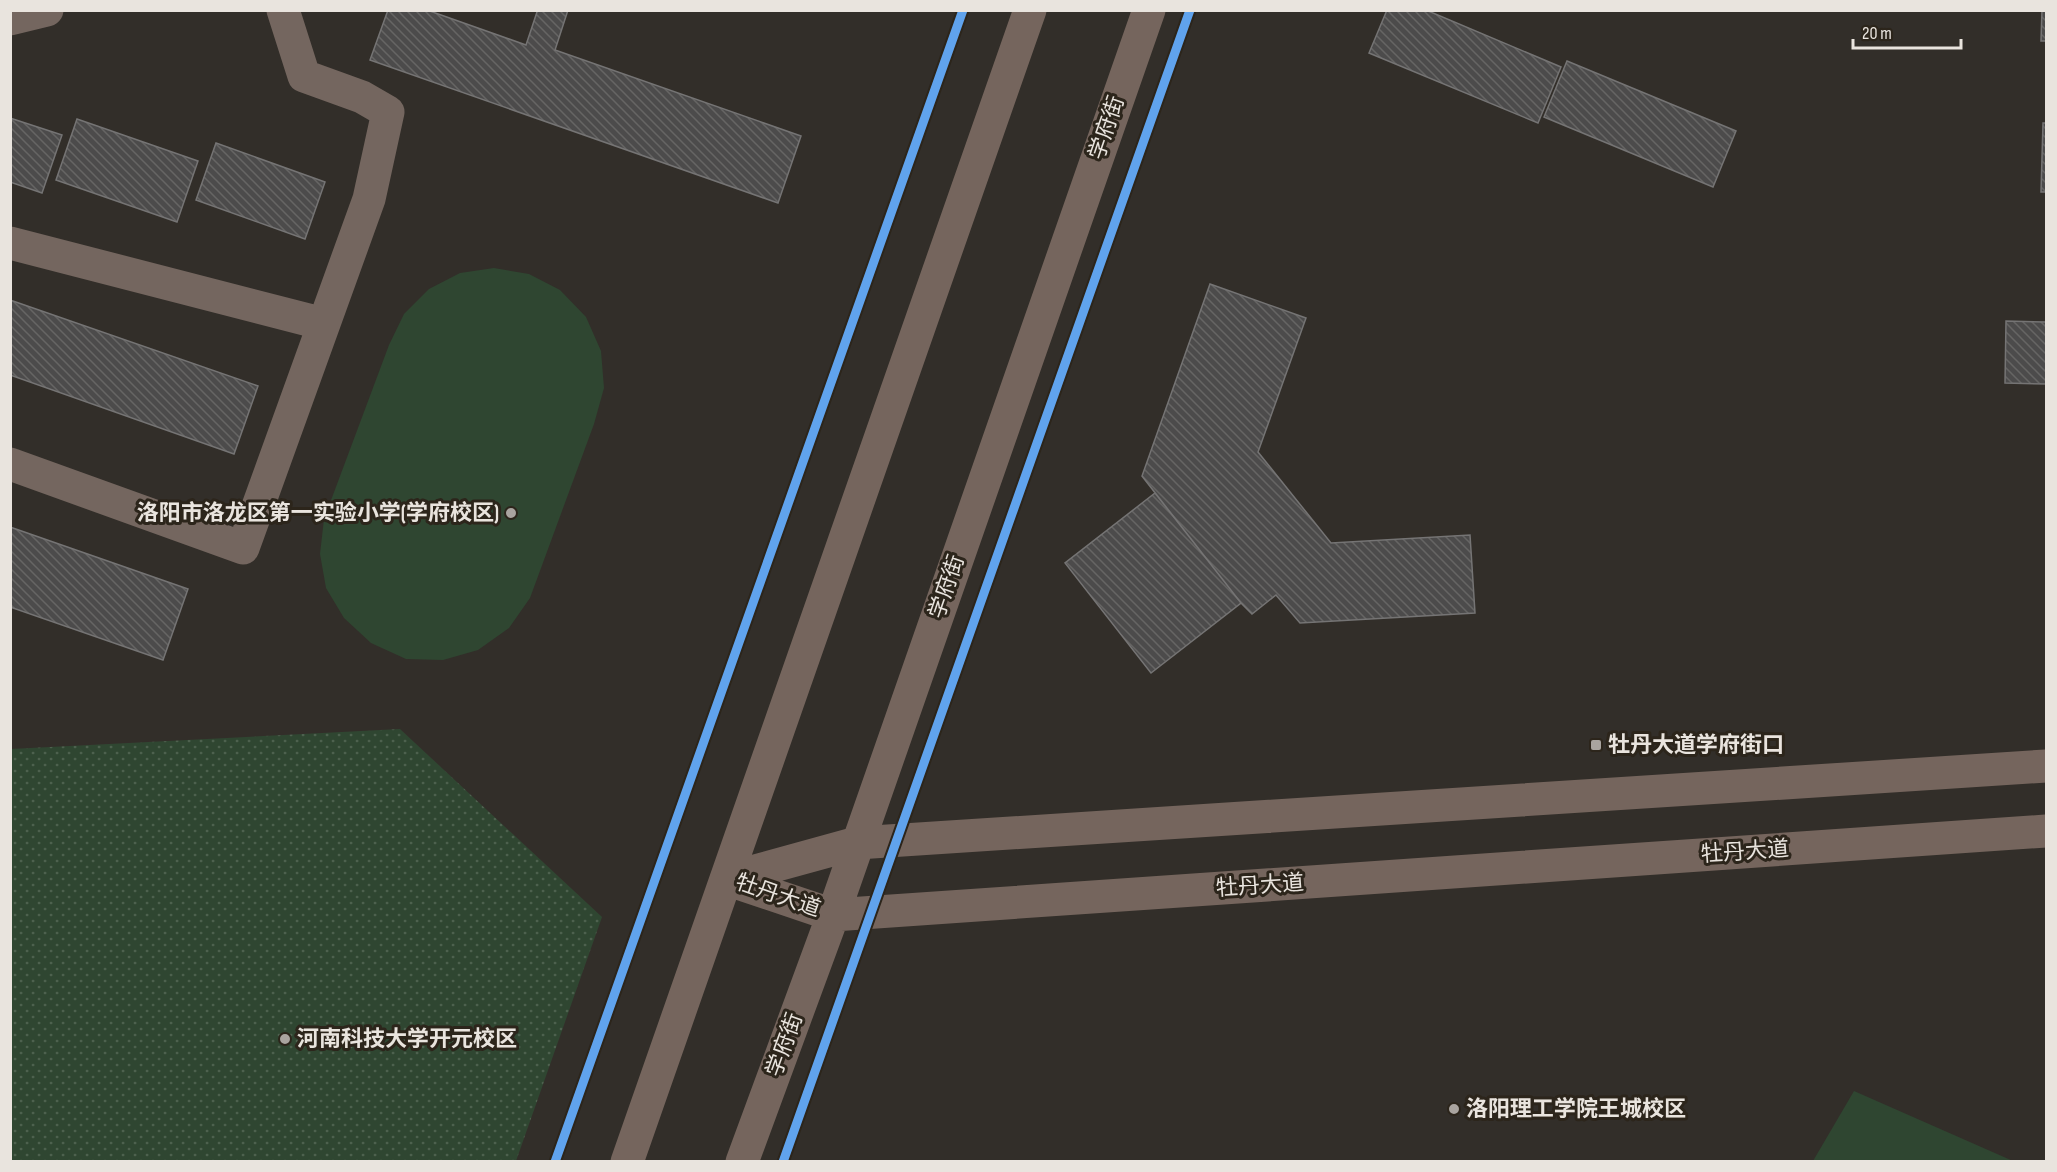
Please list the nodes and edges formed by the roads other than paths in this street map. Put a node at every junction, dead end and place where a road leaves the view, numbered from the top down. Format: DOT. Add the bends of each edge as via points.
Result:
graph roads {
  1 [pos="47,10"];
  2 [pos="283,10"];
  3 [pos="1030,10"];
  4 [pos="1149,10"];
  5 [pos="10,19"];
  6 [pos="10,243"];
  7 [pos="324,324"];
  8 [pos="10,464"];
  9 [pos="2046,766"];
  10 [pos="2046,831"];
  11 [pos="857,843"];
  12 [pos="726,879"];
  13 [pos="833,915"];
  14 [pos="627,1161"];
  15 [pos="742,1161"];
  1 -- 5 [label="lane"];
  2 -- 7 [label="lane" via="304,76 362,97 388,112 369,199"];
  3 -- 12 [label="main road"];
  4 -- 11 [label="main road, 学府街"];
  6 -- 7 [label="lane"];
  7 -- 8 [label="lane" via="243,548"];
  9 -- 11 [label="main road, 牡丹大道"];
  10 -- 13 [label="main road, 牡丹大道"];
  11 -- 12 [label="main road, 牡丹大道"];
  11 -- 13 [label="main road, 学府街"];
  12 -- 13 [label="main road, 牡丹大道"];
  12 -- 14 [label="main road"];
  13 -- 15 [label="main road, 学府街"];
}
